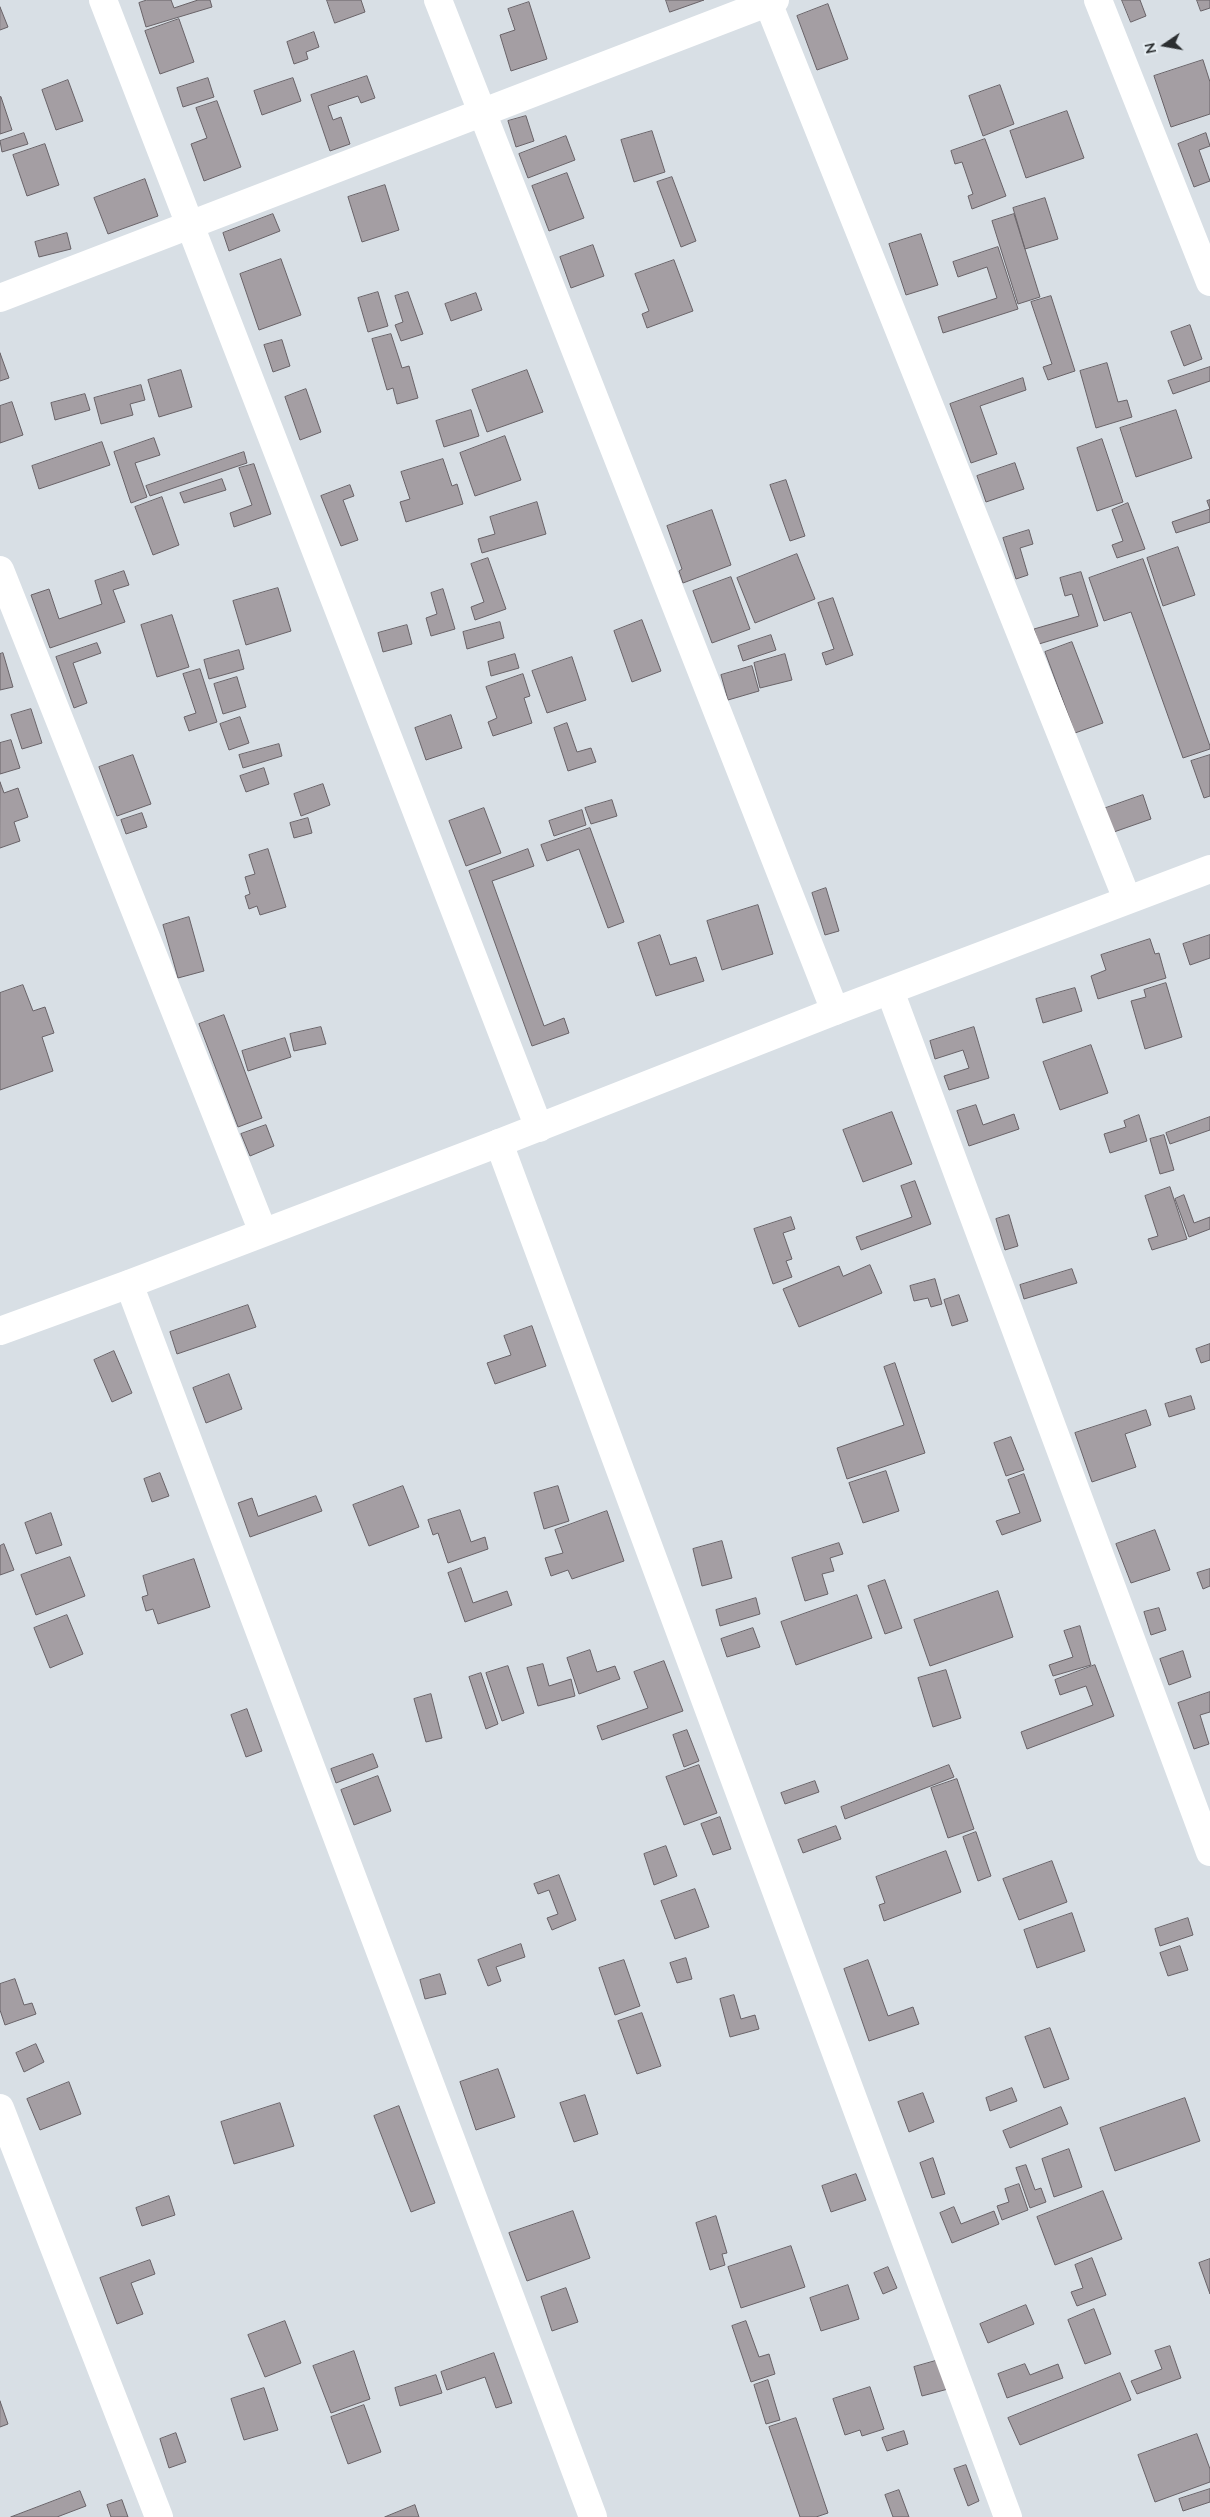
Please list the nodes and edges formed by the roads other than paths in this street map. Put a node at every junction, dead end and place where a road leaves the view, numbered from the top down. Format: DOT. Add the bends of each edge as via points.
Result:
graph roads {
  1 [pos="103,0"];
  2 [pos="438,0"];
  3 [pos="1098,0"];
  4 [pos="770,1"];
  5 [pos="482,113"];
  6 [pos="190,225"];
  7 [pos="1210,282"];
  8 [pos="0,298"];
  9 [pos="0,570"];
  10 [pos="1210,869"];
  11 [pos="1127,899"];
  12 [pos="890,991"];
  13 [pos="835,1011"];
  14 [pos="539,1128"];
  15 [pos="499,1143"];
  16 [pos="263,1232"];
  17 [pos="129,1284"];
  18 [pos="0,1331"];
  19 [pos="1210,1852"];
  20 [pos="0,2108"];
  21 [pos="159,2517"];
  22 [pos="593,2517"];
  23 [pos="1008,2517"];
  1 -- 6 [label="street"];
  2 -- 5 [label="street"];
  3 -- 7 [label="street"];
  4 -- 5 [label="street"];
  4 -- 11 [label="street"];
  5 -- 6 [label="street"];
  5 -- 13 [label="street"];
  6 -- 8 [label="street"];
  6 -- 14 [label="street"];
  9 -- 16 [label="street"];
  10 -- 11 [label="street"];
  11 -- 12 [label="street"];
  12 -- 13 [label="street"];
  12 -- 19 [label="street"];
  13 -- 14 [label="street"];
  14 -- 15 [label="street"];
  15 -- 16 [label="street"];
  15 -- 23 [label="street"];
  16 -- 17 [label="street"];
  17 -- 18 [label="street"];
  17 -- 22 [label="street"];
  20 -- 21 [label="street"];
}
